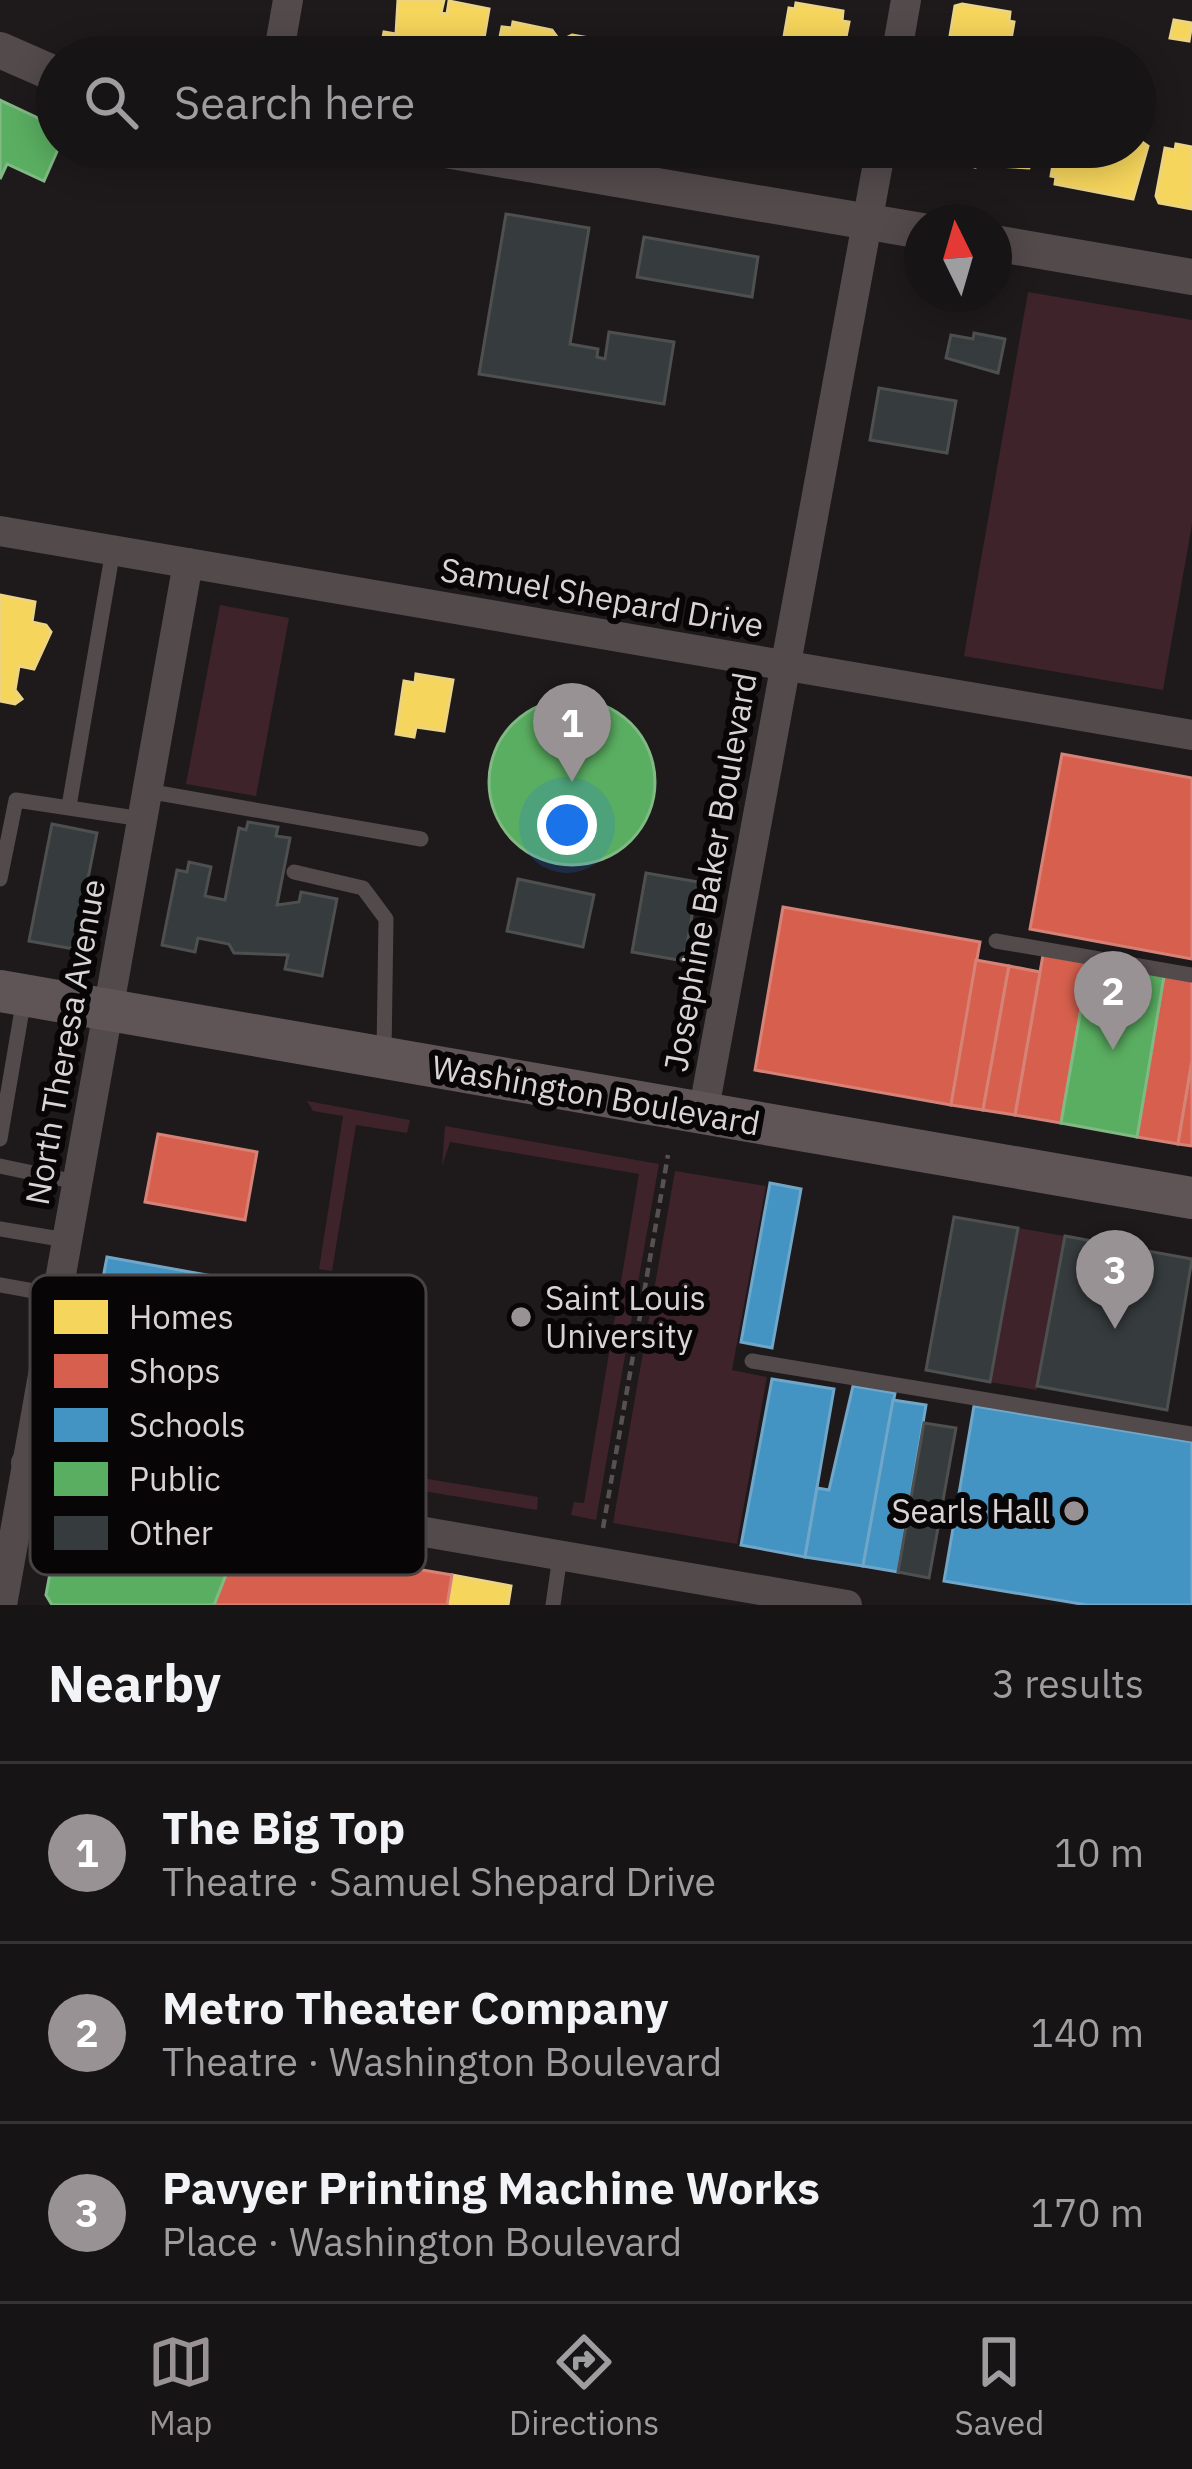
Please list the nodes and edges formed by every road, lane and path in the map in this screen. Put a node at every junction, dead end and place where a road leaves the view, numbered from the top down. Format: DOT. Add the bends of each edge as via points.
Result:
graph roads {
  1 [pos="288,0"];
  2 [pos="906,0"];
  3 [pos="282,36"];
  4 [pos="900,36"];
  5 [pos="0,50"];
  6 [pos="36,66"];
  7 [pos="553,168"];
  8 [pos="877,168"];
  9 [pos="868,221"];
  10 [pos="904,228"];
  11 [pos="1012,246"];
  12 [pos="1192,277"];
  13 [pos="0,531"];
  14 [pos="113,550"];
  15 [pos="188,563"];
  16 [pos="784,665"];
  17 [pos="1192,735"];
  18 [pos="8,798"];
  19 [pos="145,805"];
  20 [pos="69,806"];
  21 [pos="421,839"];
  22 [pos="294,872"];
  23 [pos="0,879"];
  24 [pos="996,941"];
  25 [pos="1192,975"];
  26 [pos="12,993"];
  27 [pos="108,1011"];
  28 [pos="383,1058"];
  29 [pos="703,1114"];
  30 [pos="0,1139"];
  31 [pos="668,1155"];
  32 [pos="0,1166"];
  33 [pos="76,1182"];
  34 [pos="1192,1198"];
  35 [pos="0,1229"];
  36 [pos="66,1240"];
  37 [pos="60,1275"];
  38 [pos="0,1285"];
  39 [pos="30,1290"];
  40 [pos="752,1361"];
  41 [pos="1192,1434"];
  42 [pos="30,1441"];
  43 [pos="26,1463"];
  44 [pos="30,1464"];
  45 [pos="603,1528"];
  46 [pos="426,1533"];
  47 [pos="560,1556"];
  48 [pos="2,1605"];
  49 [pos="553,1605"];
  50 [pos="847,1605"];
  1 -- 3 [label="street"];
  2 -- 4 [label="street"];
  5 -- 6 [label="street"];
  7 -- 9 [label="street"];
  8 -- 9 [label="street, Josephine Baker Boulevard"];
  9 -- 10 [label="street"];
  9 -- 16 [label="street, Josephine Baker Boulevard"];
  11 -- 12 [label="street"];
  13 -- 14 [label="street, Samuel Shepard Drive"];
  14 -- 15 [label="street, Samuel Shepard Drive"];
  14 -- 20 [label="lane"];
  15 -- 16 [label="street, Samuel Shepard Drive"];
  15 -- 19 [label="street, North Theresa Avenue"];
  16 -- 17 [label="street, Samuel Shepard Drive"];
  16 -- 29 [label="street, Josephine Baker Boulevard"];
  18 -- 20 [label="lane"];
  18 -- 23 [label="lane"];
  19 -- 20 [label="lane"];
  19 -- 21 [label="lane"];
  19 -- 27 [label="street, North Theresa Avenue"];
  22 -- 28 [label="lane" via="363,888 386,919"];
  24 -- 25 [label="lane"];
  26 -- 27 [label="main road, Washington Boulevard"];
  26 -- 30 [label="lane"];
  27 -- 28 [label="main road, Washington Boulevard"];
  27 -- 33 [label="street, North Theresa Avenue"];
  28 -- 29 [label="main road, Washington Boulevard"];
  29 -- 34 [label="main road, Washington Boulevard"];
  31 -- 45 [label="path"];
  32 -- 33 [label="lane"];
  33 -- 36 [label="street, North Theresa Avenue"];
  35 -- 36 [label="lane"];
  36 -- 37 [label="street, North Theresa Avenue"];
  38 -- 39 [label="lane"];
  40 -- 41 [label="lane"];
  42 -- 43 [label="street, North Theresa Avenue"];
  43 -- 44 [label="street"];
  43 -- 48 [label="street, North Theresa Avenue"];
  46 -- 47 [label="street"];
  47 -- 49 [label="lane"];
  47 -- 50 [label="street"];
}
